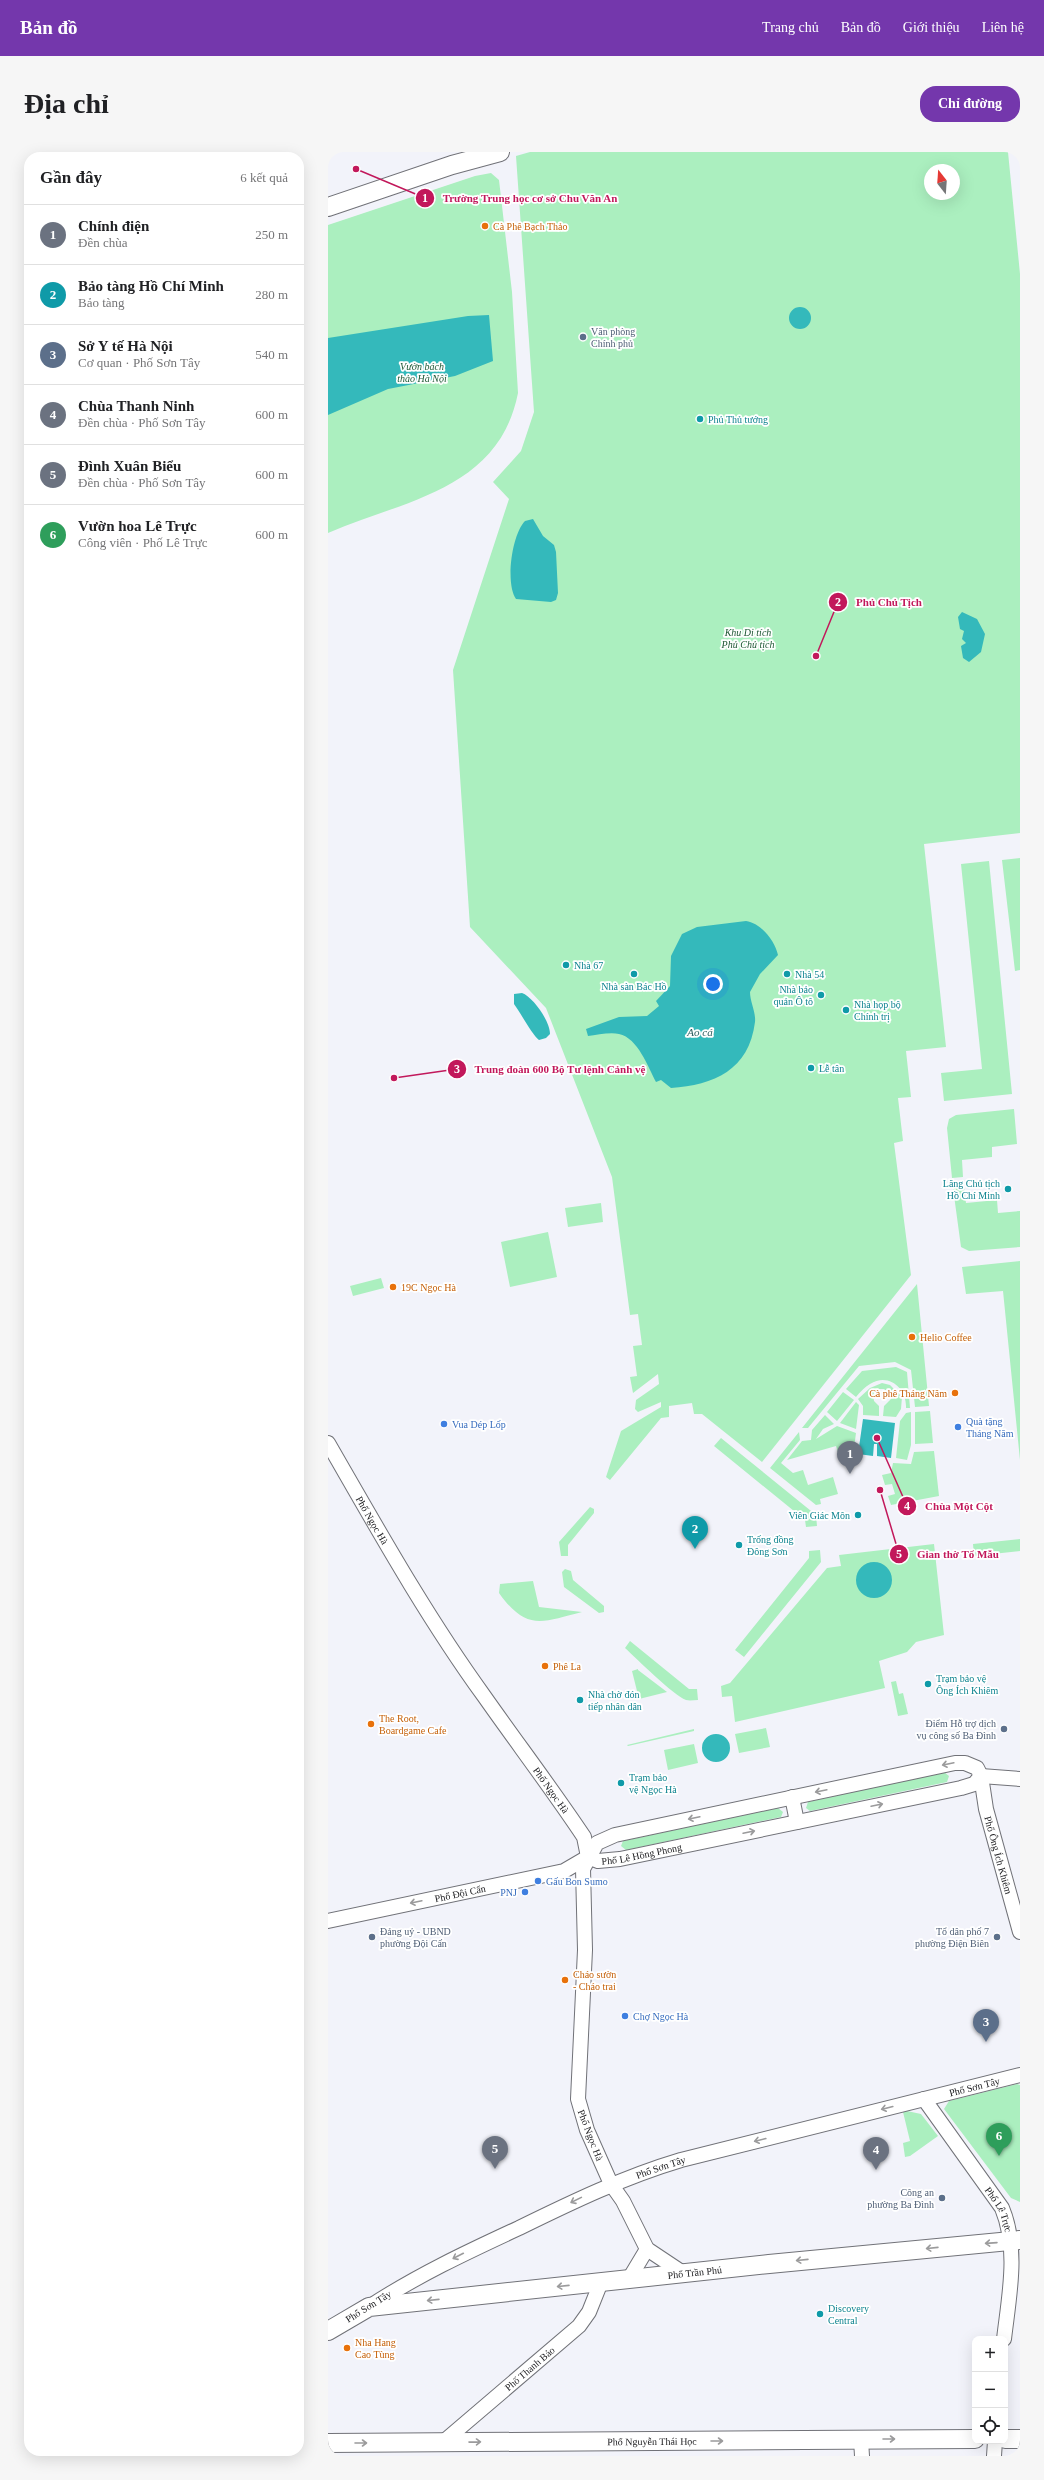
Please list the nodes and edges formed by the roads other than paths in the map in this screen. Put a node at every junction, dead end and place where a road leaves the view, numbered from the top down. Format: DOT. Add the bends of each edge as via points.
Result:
graph roads {
  1 [pos="500,152"];
  2 [pos="328,207"];
  3 [pos="328,1443"];
  4 [pos="981,1776"];
  5 [pos="1020,1779"];
  6 [pos="792,1797"];
  7 [pos="797,1822"];
  8 [pos="588,1857"];
  9 [pos="328,1921"];
  10 [pos="1020,1932"];
  11 [pos="1020,2075"];
  12 [pos="924,2099"];
  13 [pos="611,2184"];
  14 [pos="1016,2241"];
  15 [pos="647,2249"];
  16 [pos="683,2273"];
  17 [pos="629,2279"];
  18 [pos="601,2282"];
  19 [pos="368,2307"];
  20 [pos="328,2331"];
  21 [pos="1004,2336"];
  22 [pos="972,2439"];
  23 [pos="1008,2439"];
  24 [pos="1020,2439"];
  25 [pos="442,2442"];
  26 [pos="328,2443"];
  27 [pos="995,2444"];
  28 [pos="862,2448"];
  29 [pos="394,2449"];
  30 [pos="994,2456"];
  1 -- 2 [label="main road" via="452,165"];
  3 -- 8 [label="street, Phố Ngọc Hà" via="395,1560 484,1697 584,1837"];
  4 -- 5 [label="street"];
  4 -- 6 [label="street, Phố Lê Hồng Phong, one-way" via="976,1768 966,1763 955,1762"];
  7 -- 4 [label="street, Phố Lê Hồng Phong, one-way" via="961,1788 974,1784"];
  4 -- 10 [label="street, Phố Ông Ích Khiêm" via="986,1809"];
  6 -- 7 [label="street"];
  6 -- 8 [label="street, Phố Lê Hồng Phong, one-way" via="615,1835 597,1843"];
  8 -- 7 [label="street, Phố Lê Hồng Phong, one-way" via="598,1861 611,1860"];
  8 -- 9 [label="street, Phố Đội Cấn, one-way" via="564,1871"];
  8 -- 13 [label="street, Phố Ngọc Hà" via="583,1869 585,1950 578,2099 587,2130"];
  11 -- 12 [label="street, Phố Sơn Tây"];
  12 -- 13 [label="street, Phố Sơn Tây, one-way" via="681,2160"];
  12 -- 14 [label="street, Phố Lê Trực" via="1002,2208"];
  13 -- 15 [label="street" via="623,2201"];
  13 -- 19 [label="street, Phố Sơn Tây, one-way" via="418,2276"];
  14 -- 16 [label="main road, Phố Trần Phú, one-way"];
  14 -- 21 [label="street, Phố Lê Trực"];
  15 -- 16 [label="street"];
  15 -- 17 [label="street"];
  16 -- 17 [label="main road, Phố Trần Phú"];
  17 -- 18 [label="main road, Phố Trần Phú"];
  18 -- 19 [label="main road, Phố Trần Phú, one-way"];
  18 -- 25 [label="street, Phố Thanh Bảo" via="589,2312 579,2326"];
  19 -- 20 [label="main road, Phố Sơn Tây"];
  28 -- 22 [label="main road, Phố Nguyễn Thái Học, one-way"];
  23 -- 24 [label="main road"];
  25 -- 28 [label="main road, Phố Nguyễn Thái Học, one-way"];
  25 -- 29 [label="main road, Phố Nguyễn Thái Học"];
  26 -- 29 [label="main road, Phố Nguyễn Thái Học, one-way"];
  27 -- 30 [label="street"];
}
